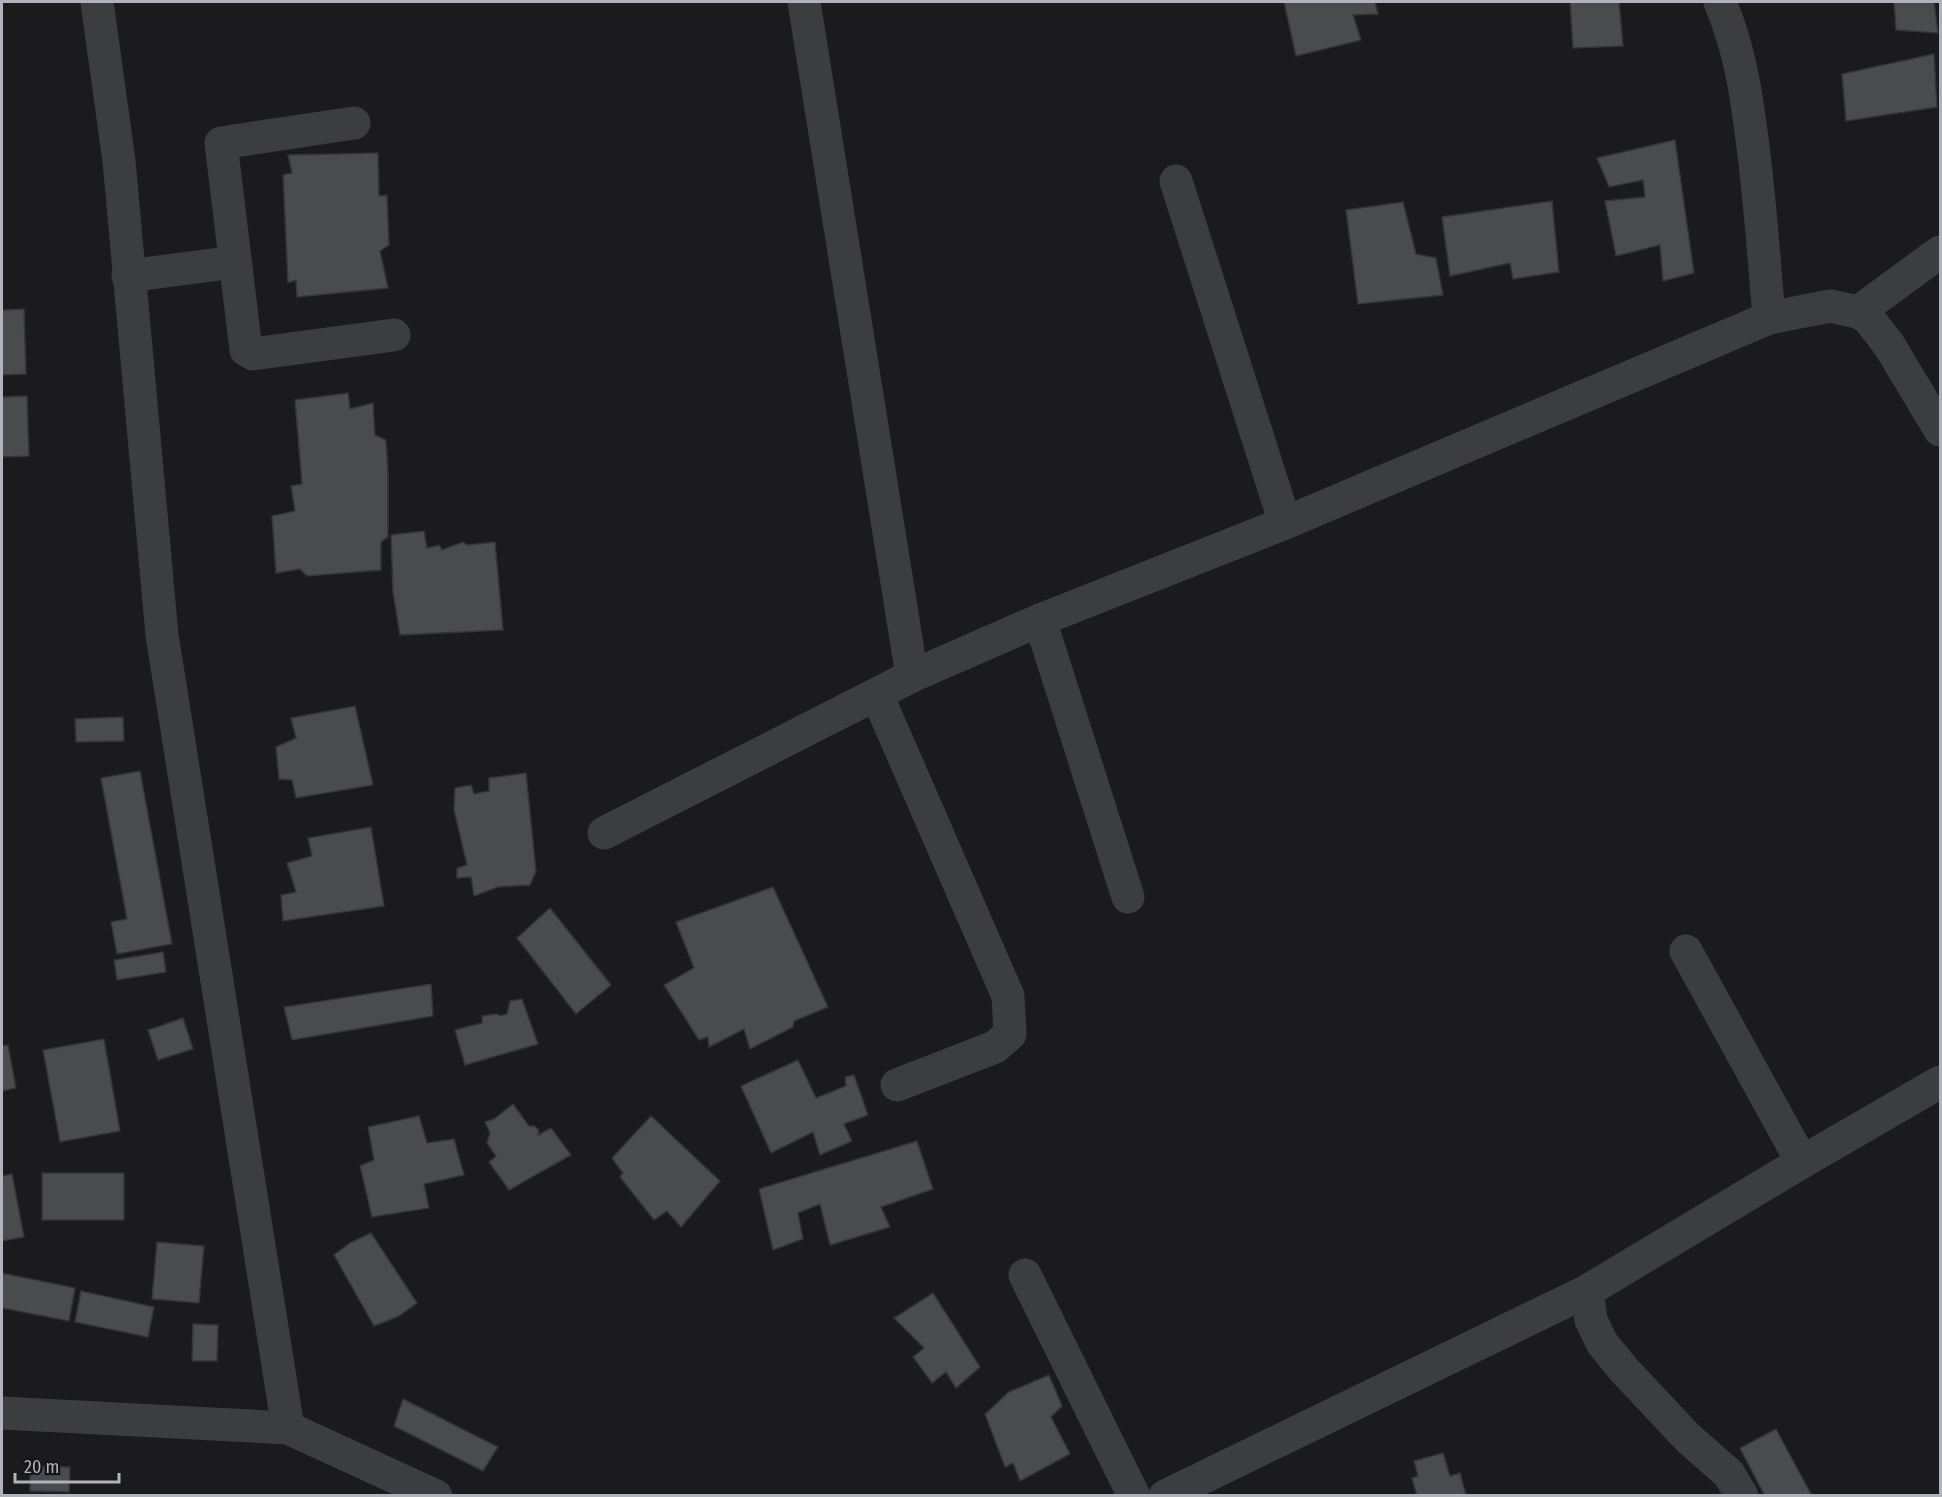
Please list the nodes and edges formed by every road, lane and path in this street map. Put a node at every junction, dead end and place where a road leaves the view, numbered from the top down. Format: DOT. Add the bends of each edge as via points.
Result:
graph roads {
  1 [pos="97,2"];
  2 [pos="804,2"];
  3 [pos="1720,2"];
  4 [pos="354,123"];
  5 [pos="1176,181"];
  6 [pos="1941,252"];
  7 [pos="235,262"];
  8 [pos="128,276"];
  9 [pos="1858,312"];
  10 [pos="1769,318"];
  11 [pos="394,335"];
  12 [pos="1941,430"];
  13 [pos="1285,523"];
  14 [pos="1040,620"];
  15 [pos="912,676"];
  16 [pos="877,695"];
  17 [pos="604,833"];
  18 [pos="1128,897"];
  19 [pos="1686,951"];
  20 [pos="1941,1082"];
  21 [pos="897,1085"];
  22 [pos="1802,1162"];
  23 [pos="1025,1275"];
  24 [pos="1587,1291"];
  25 [pos="2,1413"];
  26 [pos="288,1428"];
  27 [pos="436,1496"];
  28 [pos="1134,1496"];
  29 [pos="1165,1496"];
  30 [pos="1742,1496"];
  1 -- 8 [label="street"];
  2 -- 15 [label="street"];
  3 -- 10 [label="street" via="1741,63 1758,181"];
  4 -- 7 [label="street" via="221,143"];
  5 -- 13 [label="street"];
  6 -- 9 [label="street"];
  7 -- 8 [label="street"];
  7 -- 11 [label="street" via="246,350 254,354"];
  8 -- 26 [label="street" via="162,635"];
  9 -- 10 [label="street" via="1830,306"];
  9 -- 12 [label="street" via="1868,318 1889,345"];
  10 -- 13 [label="street"];
  13 -- 14 [label="street"];
  14 -- 15 [label="street"];
  14 -- 18 [label="street"];
  15 -- 16 [label="street"];
  16 -- 17 [label="street"];
  16 -- 21 [label="street" via="1008,996 1010,1034 994,1047"];
  19 -- 22 [label="street"];
  20 -- 22 [label="street"];
  22 -- 24 [label="street"];
  23 -- 28 [label="street"];
  24 -- 29 [label="street"];
  24 -- 30 [label="street" via="1591,1320 1602,1342 1688,1438 1729,1474"];
  25 -- 26 [label="street"];
  26 -- 27 [label="street"];
}
